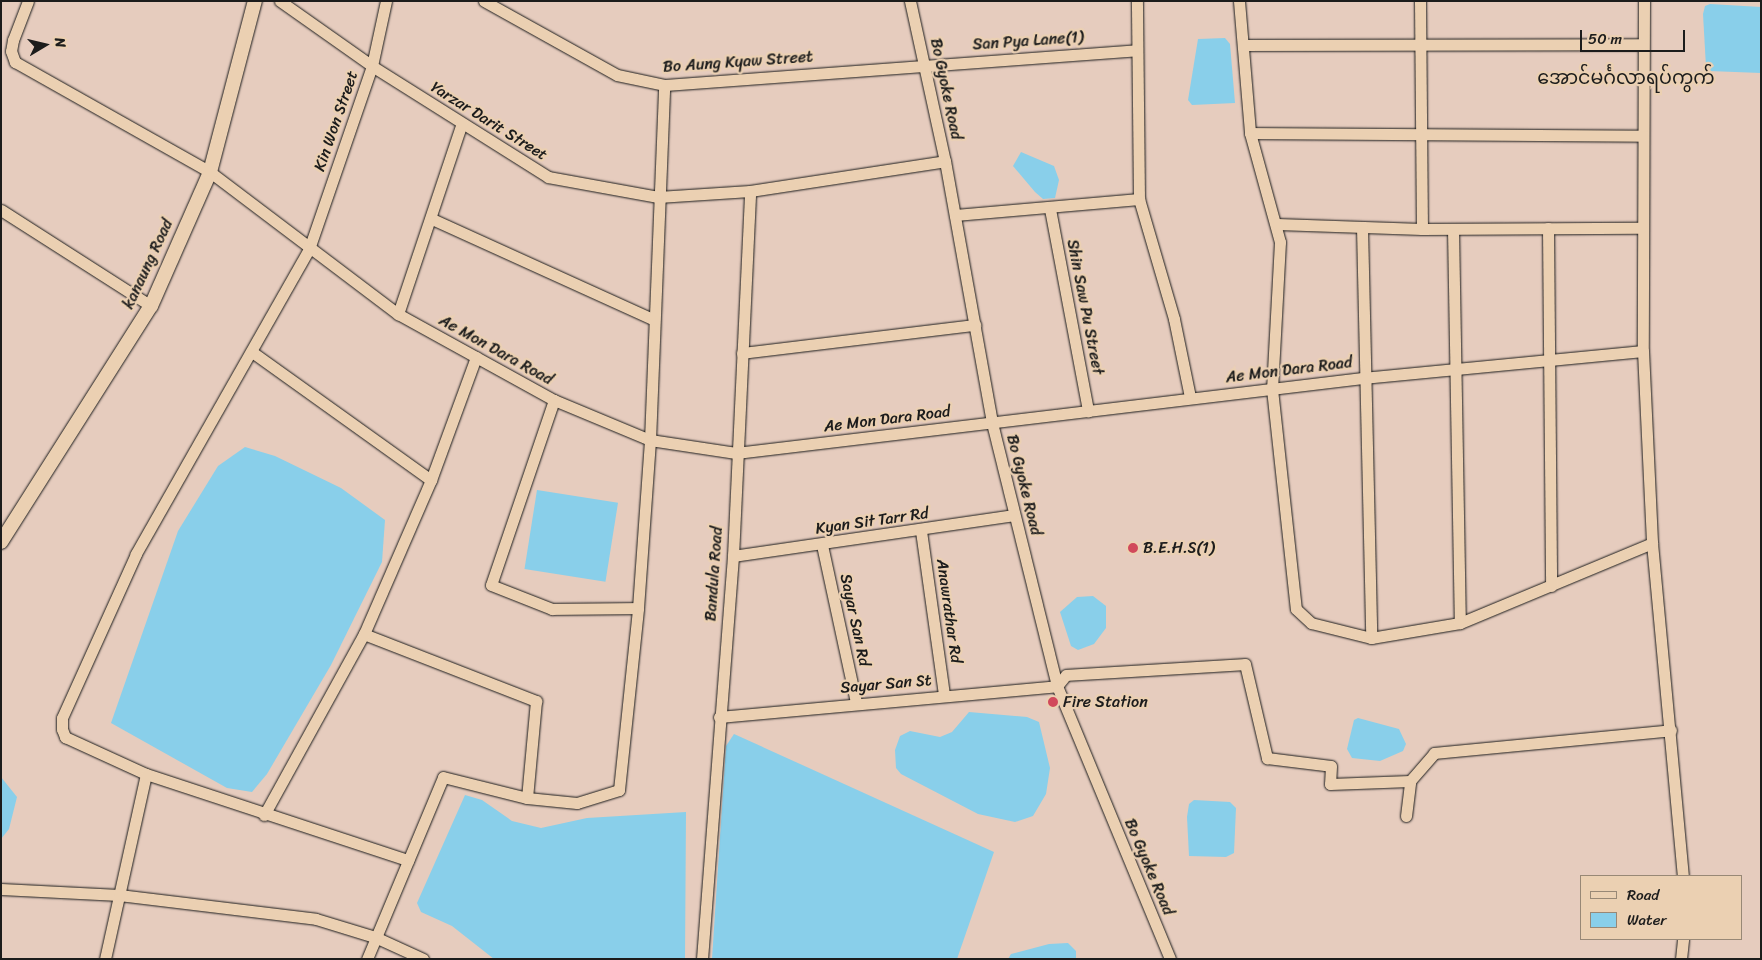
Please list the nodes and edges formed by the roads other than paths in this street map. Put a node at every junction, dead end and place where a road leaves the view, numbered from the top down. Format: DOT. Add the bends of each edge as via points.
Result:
graph roads {
  1 [pos="28,1"];
  2 [pos="255,1"];
  3 [pos="280,1"];
  4 [pos="386,1"];
  5 [pos="910,1"];
  6 [pos="1137,1"];
  7 [pos="1238,1"];
  8 [pos="1420,1"];
  9 [pos="1644,1"];
  10 [pos="488,2"];
  11 [pos="1420,43"];
  12 [pos="1643,44"];
  13 [pos="1243,45"];
  14 [pos="1135,50"];
  15 [pos="924,64"];
  16 [pos="372,66"];
  17 [pos="664,85"];
  18 [pos="462,124"];
  19 [pos="1250,133"];
  20 [pos="1643,136"];
  21 [pos="1421,137"];
  22 [pos="945,161"];
  23 [pos="210,172"];
  24 [pos="750,191"];
  25 [pos="658,198"];
  26 [pos="1139,198"];
  27 [pos="1050,209"];
  28 [pos="1,210"];
  29 [pos="955,215"];
  30 [pos="432,219"];
  31 [pos="1277,224"];
  32 [pos="1362,227"];
  33 [pos="1548,228"];
  34 [pos="1641,228"];
  35 [pos="1422,229"];
  36 [pos="1452,229"];
  37 [pos="309,249"];
  38 [pos="151,306"];
  39 [pos="398,314"];
  40 [pos="652,318"];
  41 [pos="975,325"];
  42 [pos="1643,351"];
  43 [pos="252,352"];
  44 [pos="742,353"];
  45 [pos="476,357"];
  46 [pos="1550,358"];
  47 [pos="1456,368"];
  48 [pos="1363,378"];
  49 [pos="1272,389"];
  50 [pos="1190,397"];
  51 [pos="554,400"];
  52 [pos="1088,411"];
  53 [pos="992,423"];
  54 [pos="650,440"];
  55 [pos="736,453"];
  56 [pos="432,480"];
  57 [pos="1014,515"];
  58 [pos="921,531"];
  59 [pos="1,542"];
  60 [pos="1652,543"];
  61 [pos="822,544"];
  62 [pos="733,556"];
  63 [pos="1551,586"];
  64 [pos="638,608"];
  65 [pos="1460,623"];
  66 [pos="364,634"];
  67 [pos="1371,638"];
  68 [pos="1057,686"];
  69 [pos="944,695"];
  70 [pos="856,702"];
  71 [pos="719,717"];
  72 [pos="1671,730"];
  73 [pos="146,774"];
  74 [pos="1410,781"];
  75 [pos="527,798"];
  76 [pos="264,814"];
  77 [pos="1406,816"];
  78 [pos="408,860"];
  79 [pos="1683,875"];
  80 [pos="1,889"];
  81 [pos="118,895"];
  82 [pos="375,937"];
  83 [pos="1682,940"];
  84 [pos="106,959"];
  85 [pos="366,959"];
  86 [pos="423,959"];
  87 [pos="702,959"];
  88 [pos="1170,959"];
  89 [pos="1681,959"];
  1 -- 23 [label="street, Ae Mon Dara Road" via="13,40 15,62"];
  2 -- 23 [label="street, kanaung Road"];
  3 -- 16 [label="street, Yarzar Darit Street"];
  4 -- 16 [label="street, Kin Won Street"];
  5 -- 15 [label="street, Bo Gyoke Road"];
  6 -- 14 [label="street"];
  7 -- 13 [label="street"];
  8 -- 11 [label="street"];
  9 -- 12 [label="street"];
  10 -- 17 [label="street, Bo Aung Kyaw Street" via="617,75"];
  11 -- 12 [label="street"];
  11 -- 13 [label="street"];
  11 -- 21 [label="street"];
  12 -- 20 [label="street"];
  13 -- 19 [label="street"];
  14 -- 15 [label="street, San Pya Lane(1)"];
  14 -- 26 [label="street"];
  15 -- 17 [label="street, Bo Aung Kyaw Street"];
  15 -- 22 [label="street, Bo Gyoke Road"];
  16 -- 18 [label="street, Yarzar Darit Street"];
  16 -- 37 [label="street, Kin Won Street"];
  17 -- 25 [label="street"];
  18 -- 25 [label="street, Yarzar Darit Street" via="548,177"];
  18 -- 30 [label="street"];
  19 -- 21 [label="street"];
  19 -- 31 [label="street"];
  20 -- 21 [label="street"];
  20 -- 34 [label="street"];
  21 -- 35 [label="street"];
  22 -- 24 [label="street, Yarzar Darit Street"];
  22 -- 29 [label="street, Bo Gyoke Road"];
  23 -- 37 [label="street, Ae Mon Dara Road"];
  23 -- 38 [label="street, kanaung Road"];
  24 -- 25 [label="street, Yarzar Darit Street"];
  24 -- 44 [label="street, Bandula Road"];
  25 -- 40 [label="street"];
  26 -- 27 [label="street"];
  26 -- 50 [label="street" via="1174,319"];
  27 -- 29 [label="street"];
  27 -- 52 [label="street, Shin Saw Pu Street"];
  28 -- 38 [label="street"];
  29 -- 41 [label="street, Bo Gyoke Road"];
  30 -- 39 [label="street"];
  30 -- 40 [label="street"];
  31 -- 32 [label="street"];
  31 -- 49 [label="street" via="1280,242"];
  32 -- 35 [label="street"];
  32 -- 48 [label="street"];
  33 -- 34 [label="street"];
  33 -- 36 [label="street"];
  33 -- 46 [label="street"];
  34 -- 42 [label="street"];
  35 -- 36 [label="street"];
  36 -- 47 [label="street"];
  37 -- 39 [label="street, Ae Mon Dara Road"];
  37 -- 43 [label="street, Kin Won Street"];
  38 -- 59 [label="street, kanaung Road"];
  39 -- 45 [label="street, Ae Mon Dara Road"];
  40 -- 54 [label="street"];
  41 -- 44 [label="street"];
  41 -- 53 [label="street, Bo Gyoke Road"];
  42 -- 46 [label="street, Ae Mon Dara Road"];
  42 -- 60 [label="street"];
  43 -- 56 [label="street"];
  43 -- 73 [label="street, Kin Won Street" via="136,554 62,718 65,736"];
  44 -- 55 [label="street, Bandula Road"];
  45 -- 51 [label="street, Ae Mon Dara Road"];
  45 -- 56 [label="street"];
  46 -- 47 [label="street, Ae Mon Dara Road"];
  46 -- 63 [label="street"];
  47 -- 48 [label="street, Ae Mon Dara Road"];
  47 -- 65 [label="street"];
  48 -- 49 [label="street, Ae Mon Dara Road"];
  48 -- 67 [label="street"];
  49 -- 50 [label="street, Ae Mon Dara Road"];
  49 -- 67 [label="street" via="1296,609 1312,623"];
  50 -- 52 [label="street, Ae Mon Dara Road"];
  51 -- 54 [label="street, Ae Mon Dara Road"];
  51 -- 64 [label="street" via="491,585 552,610"];
  52 -- 53 [label="street, Ae Mon Dara Road"];
  53 -- 55 [label="street, Ae Mon Dara Road"];
  53 -- 57 [label="street, Bo Gyoke Road"];
  54 -- 55 [label="street, Ae Mon Dara Road"];
  54 -- 64 [label="street"];
  55 -- 62 [label="street, Bandula Road"];
  56 -- 66 [label="street"];
  57 -- 58 [label="street, Kyan Sit Tarr Rd"];
  57 -- 68 [label="street, Bo Gyoke Road"];
  58 -- 61 [label="street, Kyan Sit Tarr Rd"];
  58 -- 69 [label="street, Anawrathar Rd"];
  60 -- 63 [label="street"];
  60 -- 72 [label="street"];
  61 -- 62 [label="street, Kyan Sit Tarr Rd"];
  61 -- 70 [label="street, Sayar San Rd"];
  62 -- 71 [label="street, Bandula Road"];
  63 -- 65 [label="street"];
  64 -- 75 [label="street" via="619,790 577,803"];
  65 -- 67 [label="street"];
  66 -- 75 [label="street" via="536,701"];
  66 -- 76 [label="street"];
  68 -- 69 [label="street, Sayar San St"];
  68 -- 74 [label="street" via="1066,675 1245,664 1267,758 1331,766 1330,784"];
  68 -- 88 [label="street, Bo Gyoke Road"];
  69 -- 70 [label="street, Sayar San St"];
  70 -- 71 [label="street, Sayar San St"];
  71 -- 87 [label="street, Bandula Road"];
  72 -- 74 [label="street" via="1434,753"];
  72 -- 79 [label="street"];
  73 -- 76 [label="street"];
  73 -- 81 [label="street"];
  74 -- 77 [label="street"];
  75 -- 78 [label="street" via="443,777"];
  76 -- 78 [label="street"];
  78 -- 82 [label="street"];
  80 -- 81 [label="street"];
  81 -- 82 [label="street" via="316,919"];
  81 -- 84 [label="street"];
  82 -- 85 [label="street"];
  82 -- 86 [label="street"];
  83 -- 89 [label="street"];
}
